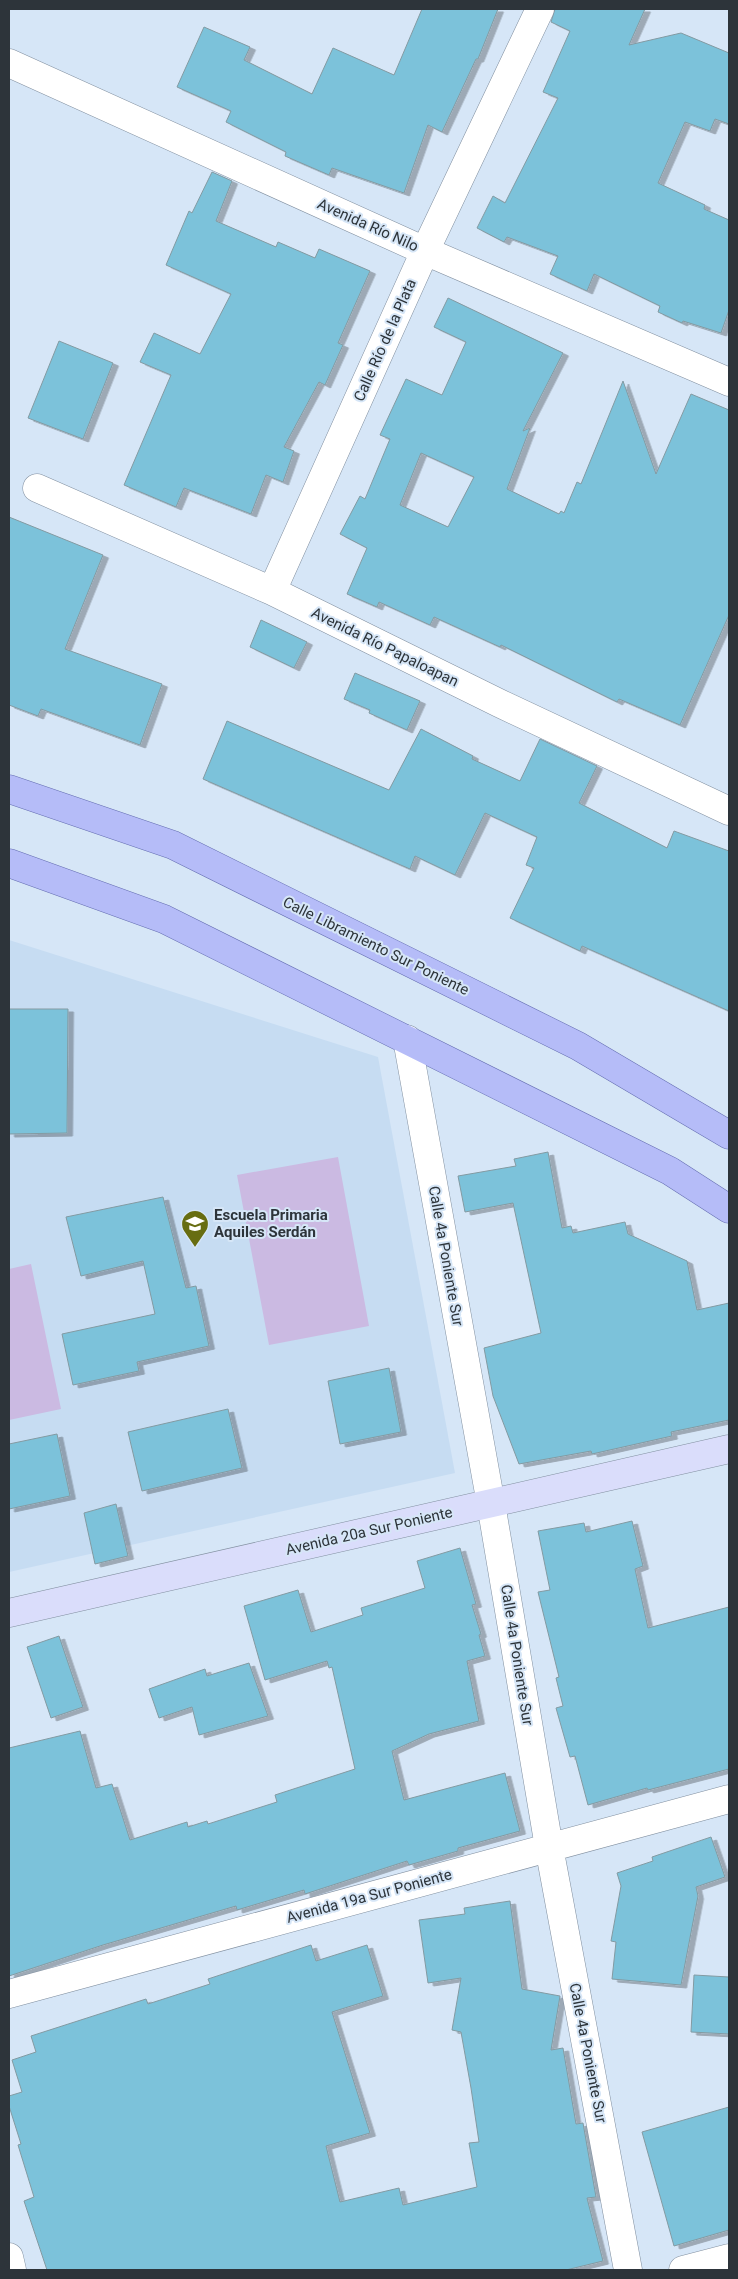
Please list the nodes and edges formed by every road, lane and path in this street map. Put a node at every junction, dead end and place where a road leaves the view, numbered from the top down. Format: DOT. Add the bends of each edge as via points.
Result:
graph roads {
  1 [pos="540,9"];
  2 [pos="9,63"];
  3 [pos="425,251"];
  4 [pos="729,382"];
  5 [pos="37,488"];
  6 [pos="272,592"];
  7 [pos="9,789"];
  8 [pos="729,811"];
  9 [pos="9,862"];
  10 [pos="407,1039"];
  11 [pos="729,1135"];
  12 [pos="729,1209"];
  13 [pos="729,1449"];
  14 [pos="492,1504"];
  15 [pos="9,1613"];
  16 [pos="729,1798"];
  17 [pos="549,1846"];
  18 [pos="9,1994"];
  19 [pos="9,2257"];
  20 [pos="729,2258"];
  21 [pos="12,2270"];
  22 [pos="628,2270"];
  23 [pos="682,2270"];
  1 -- 3 [label="street, Calle Río de la Plata"];
  2 -- 3 [label="street, Avenida Río Nilo"];
  3 -- 4 [label="street, Avenida Río Nilo"];
  3 -- 6 [label="street, Calle Río de la Plata"];
  5 -- 6 [label="street, Avenida Río Papaloapan"];
  6 -- 8 [label="street, Avenida Río Papaloapan"];
  7 -- 11 [label="main road, Calle Libramiento Sur Poniente" via="173,845 578,1046"];
  9 -- 10 [label="main road" via="164,919"];
  10 -- 12 [label="main road" via="670,1171"];
  10 -- 14 [label="street, Calle 4a Poniente Sur"];
  13 -- 14 [label="street, Avenida 20a Sur Poniente"];
  14 -- 15 [label="street, Avenida 20a Sur Poniente"];
  14 -- 17 [label="street, Calle 4a Poniente Sur"];
  16 -- 17 [label="street, Avenida 19a Sur Poniente"];
  17 -- 18 [label="street, Avenida 19a Sur Poniente"];
  17 -- 22 [label="street, Calle 4a Poniente Sur"];
  19 -- 21 [label="street"];
  20 -- 23 [label="street"];
}
